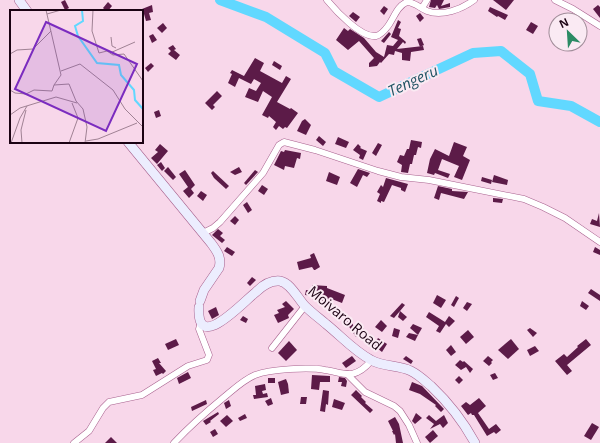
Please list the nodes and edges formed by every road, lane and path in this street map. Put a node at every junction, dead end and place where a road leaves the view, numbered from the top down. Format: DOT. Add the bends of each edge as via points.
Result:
graph roads {
  1 [pos="19,0"];
  2 [pos="327,0"];
  3 [pos="428,0"];
  4 [pos="474,0"];
  5 [pos="555,0"];
  6 [pos="422,8"];
  7 [pos="26,10"];
  8 [pos="600,26"];
  9 [pos="129,143"];
  10 [pos="203,233"];
  11 [pos="600,242"];
  12 [pos="305,306"];
  13 [pos="200,322"];
  14 [pos="272,348"];
  15 [pos="371,361"];
  16 [pos="347,374"];
  17 [pos="74,443"];
  18 [pos="174,443"];
  19 [pos="417,443"];
  20 [pos="475,443"];
  1 -- 7 [label="street"];
  2 -- 6 [label="street" via="349,23 374,36 384,32 404,3 410,2"];
  3 -- 6 [label="street"];
  4 -- 6 [label="street" via="440,13"];
  5 -- 8 [label="street"];
  9 -- 10 [label="street"];
  10 -- 11 [label="street" via="220,222 257,180 279,145 284,142 401,177 524,199 565,218"];
  10 -- 13 [label="street" via="220,256 220,264 204,290 198,314"];
  12 -- 13 [label="street, Moivaro Road" via="284,282 274,281 255,292 231,315 216,325 206,327"];
  12 -- 14 [label="street"];
  12 -- 15 [label="street, Moivaro Road"];
  13 -- 17 [label="street" via="199,329 209,355 207,360 188,366 142,395 109,402 89,431"];
  15 -- 16 [label="street" via="359,372"];
  15 -- 20 [label="street, Moivaro Road" via="410,371 422,378 455,412"];
  16 -- 18 [label="street" via="312,369 256,375 242,382"];
  16 -- 19 [label="street" via="365,392 400,411"];
}
